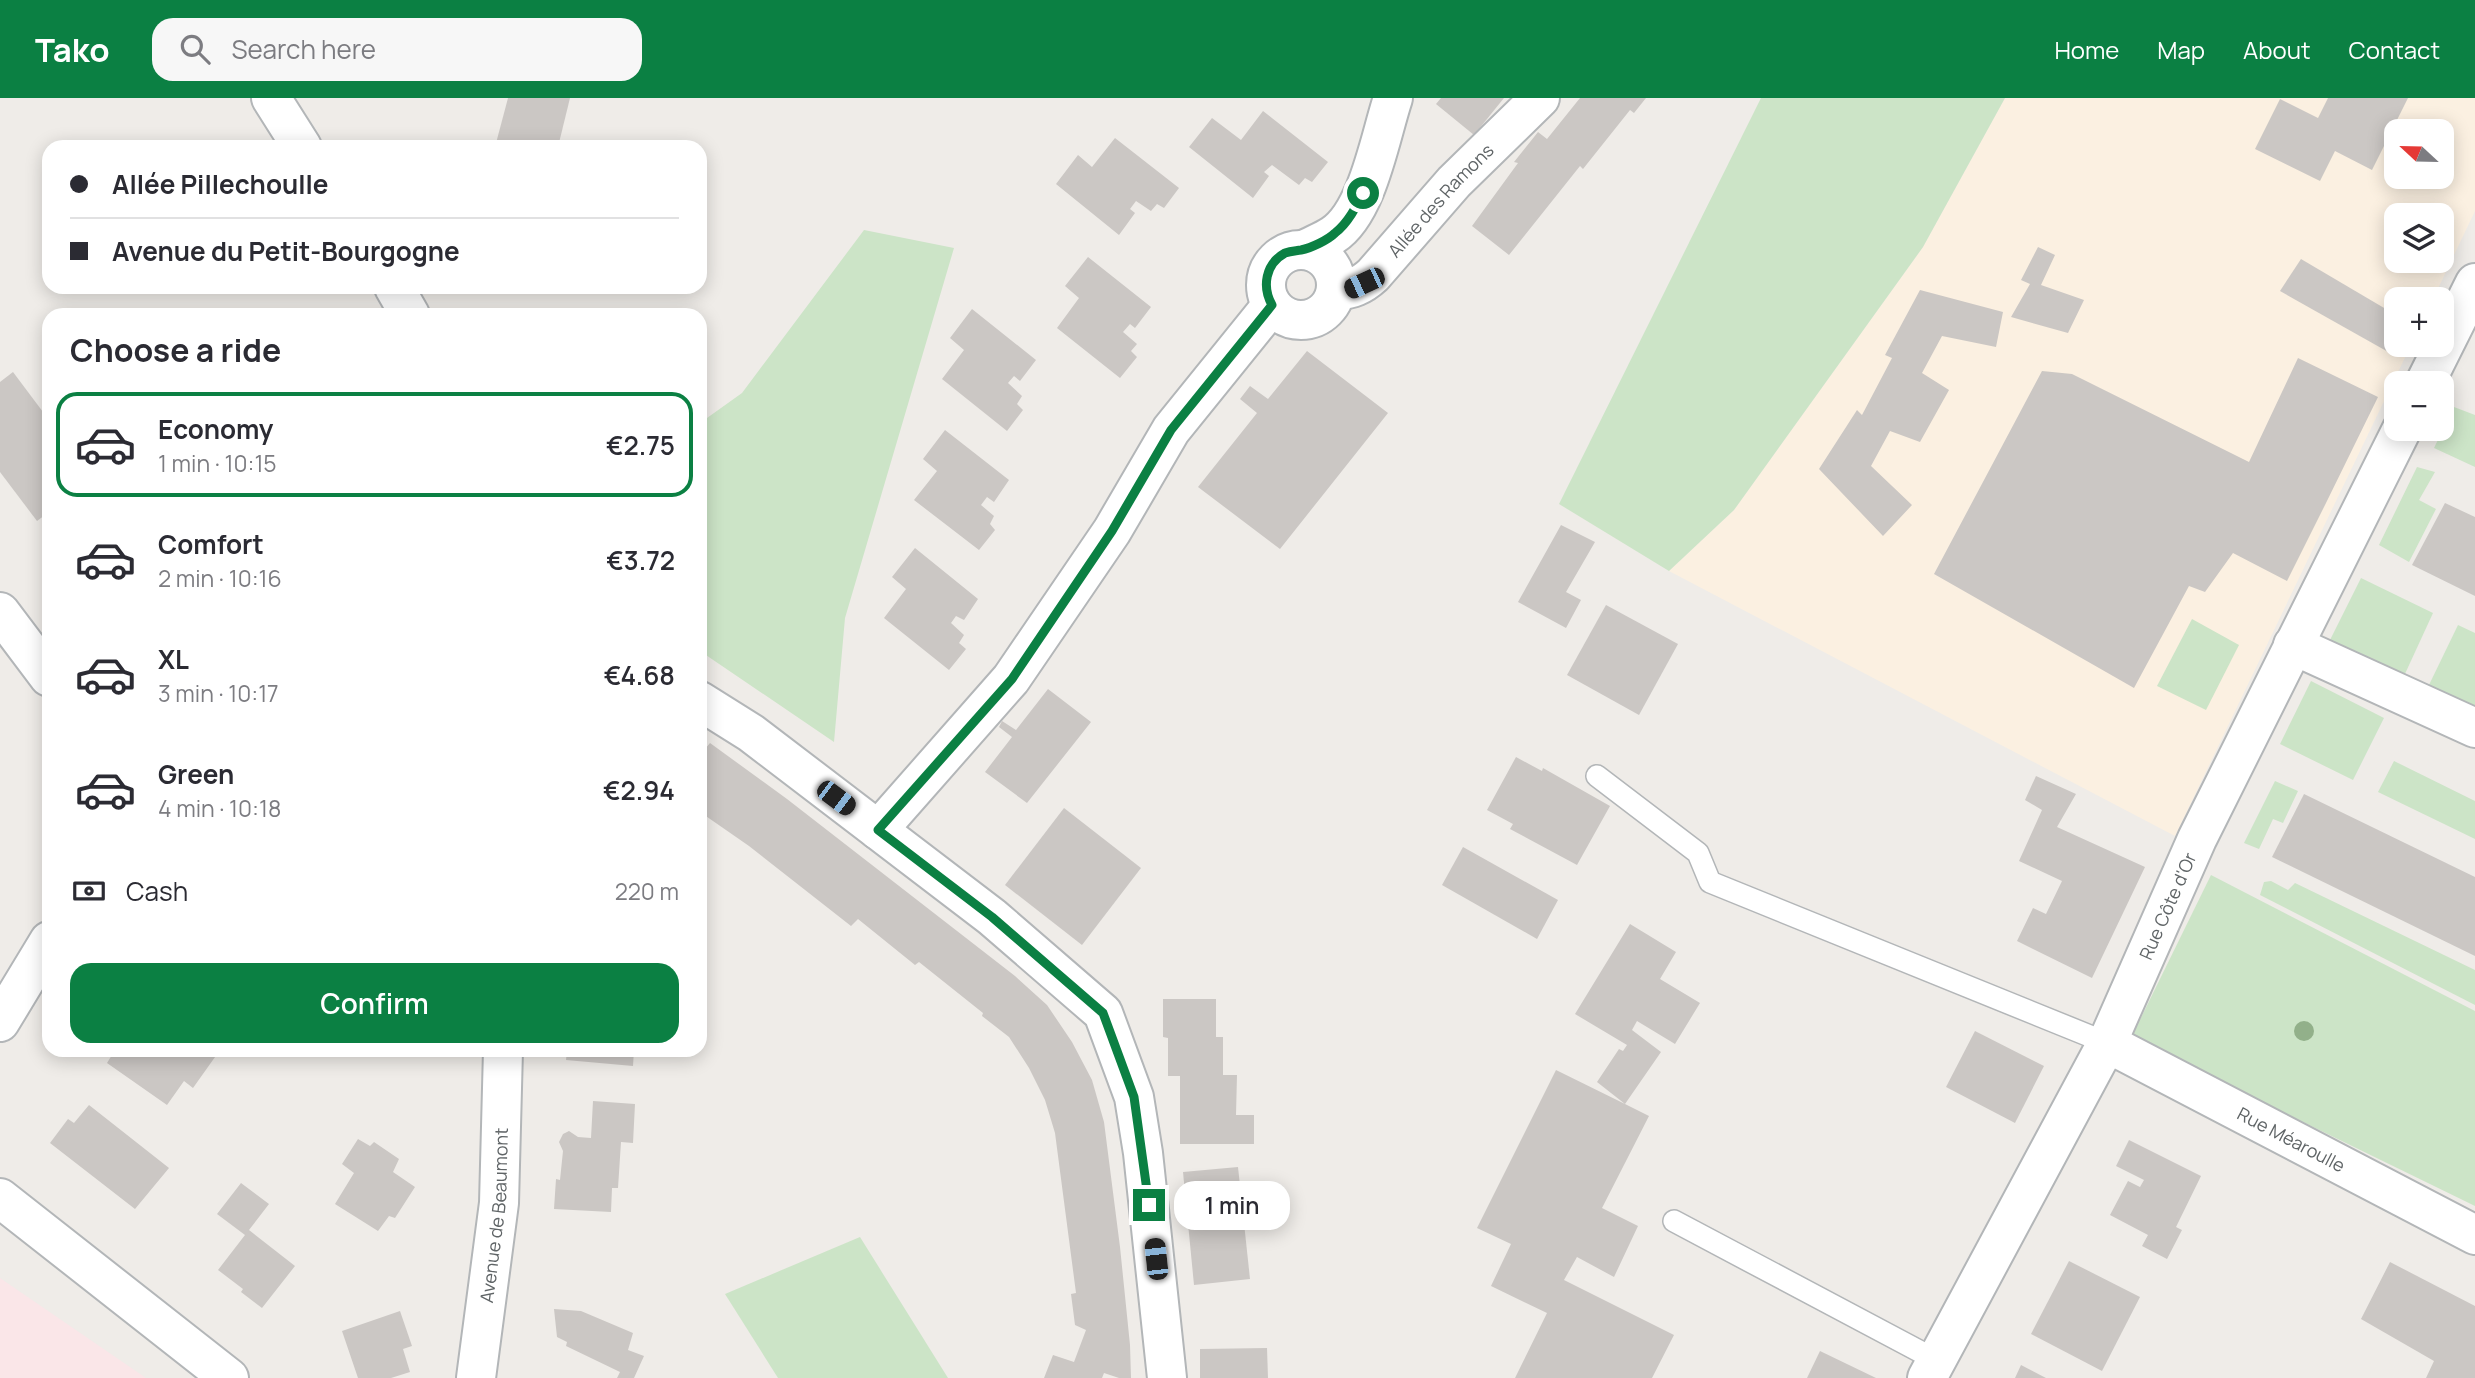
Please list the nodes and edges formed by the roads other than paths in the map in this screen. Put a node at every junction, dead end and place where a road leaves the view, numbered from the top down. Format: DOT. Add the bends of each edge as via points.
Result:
graph roads {
  1 [pos="271,98"];
  2 [pos="1393,98"];
  3 [pos="1539,98"];
  4 [pos="298,140"];
  5 [pos="1304,250"];
  6 [pos="2475,283"];
  7 [pos="1336,291"];
  8 [pos="1272,305"];
  9 [pos="2431,371"];
  10 [pos="2396,441"];
  11 [pos="0,612"];
  12 [pos="2293,645"];
  13 [pos="42,668"];
  14 [pos="707,705"];
  15 [pos="2475,728"];
  16 [pos="1597,776"];
  17 [pos="878,830"];
  18 [pos="42,953"];
  19 [pos="0,1022"];
  20 [pos="2107,1043"];
  21 [pos="503,1057"];
  22 [pos="0,1198"];
  23 [pos="1674,1221"];
  24 [pos="2475,1235"];
  25 [pos="1931,1369"];
  26 [pos="229,1378"];
  27 [pos="476,1378"];
  28 [pos="1167,1378"];
  1 -- 4 [label="street"];
  2 -- 5 [label="street" via="1352,215 1335,234"];
  3 -- 7 [label="street, Allée des Ramons" via="1454,182 1373,275 1351,289"];
  5 -- 7 [label="street" via="1315,252 1331,266"];
  5 -- 8 [label="street" via="1286,253 1267,274"];
  6 -- 9 [label="street"];
  7 -- 8 [label="street" via="1323,313 1311,319 1297,320"];
  8 -- 17 [label="street" via="1171,430 1112,531 1012,679"];
  10 -- 12 [label="street, Rue Côte d'Or"];
  11 -- 13 [label="street"];
  12 -- 15 [label="street"];
  12 -- 20 [label="street, Rue Côte d'Or" via="2197,839"];
  14 -- 17 [label="street" via="751,733"];
  16 -- 20 [label="lane" via="1698,853 1710,882"];
  17 -- 28 [label="street" via="992,917 1103,1013 1134,1097"];
  18 -- 19 [label="street"];
  20 -- 24 [label="street, Rue Méaroulle"];
  20 -- 25 [label="street, Rue Côte d'Or"];
  21 -- 27 [label="street, Avenue de Beaumont" via="499,1203"];
  22 -- 26 [label="street"];
  23 -- 25 [label="lane"];
}
